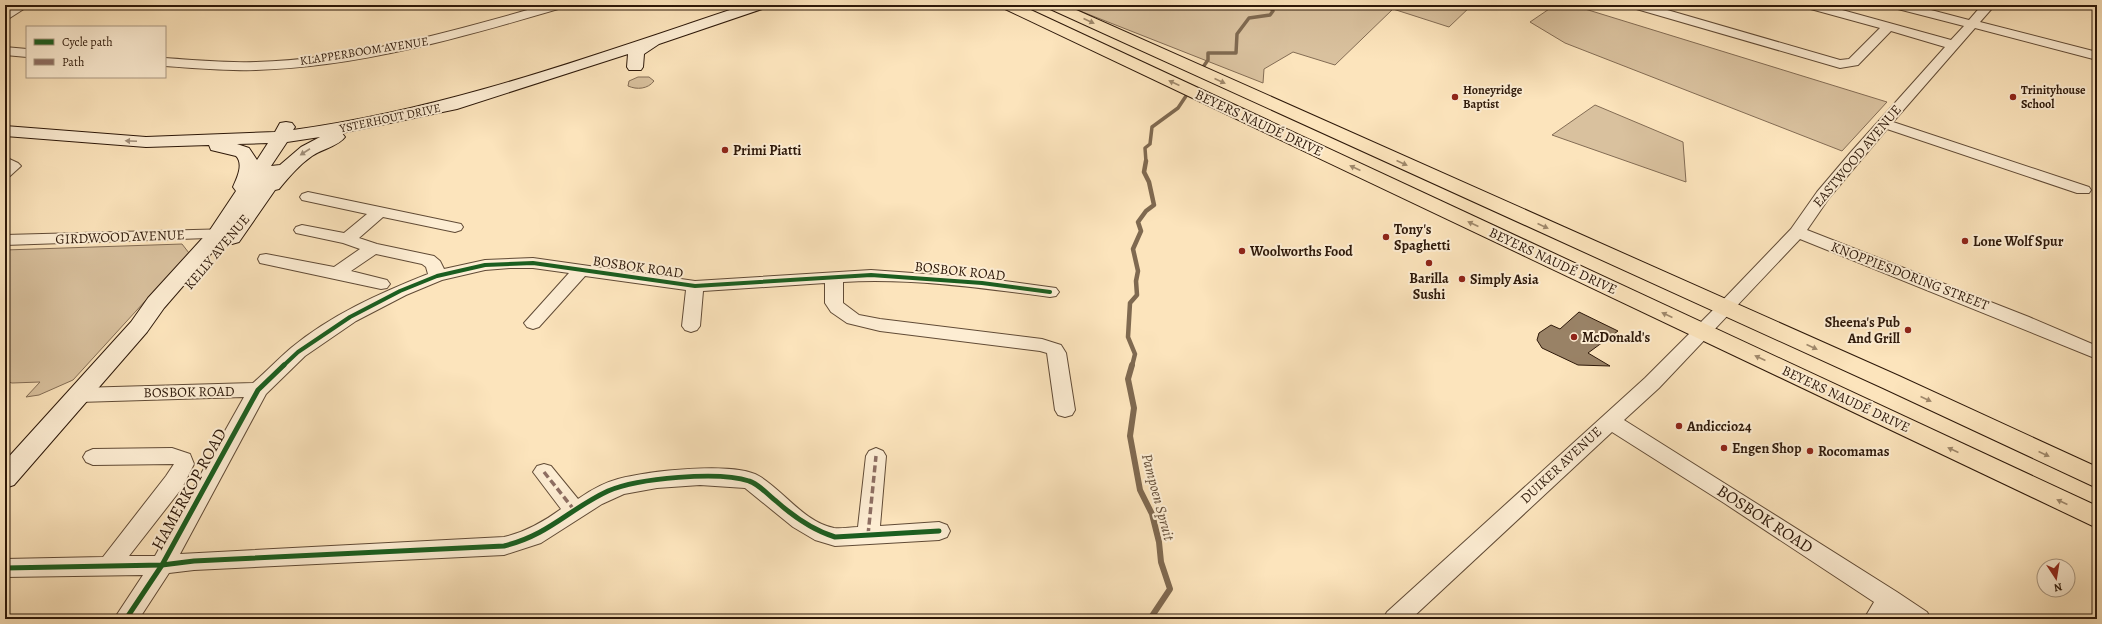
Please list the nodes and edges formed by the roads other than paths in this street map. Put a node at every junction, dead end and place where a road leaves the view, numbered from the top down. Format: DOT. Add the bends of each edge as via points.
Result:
graph roads {
  1 [pos="24,5"];
  2 [pos="558,5"];
  3 [pos="727,5"];
  4 [pos="760,5"];
  5 [pos="1008,5"];
  6 [pos="1053,5"];
  7 [pos="1637,5"];
  8 [pos="1811,5"];
  9 [pos="1898,5"];
  10 [pos="1989,5"];
  11 [pos="5,17"];
  12 [pos="1974,23"];
  13 [pos="1888,27"];
  14 [pos="662,38"];
  15 [pos="1954,45"];
  16 [pos="5,51"];
  17 [pos="26,53"];
  18 [pos="2097,56"];
  19 [pos="166,62"];
  20 [pos="635,67"];
  21 [pos="562,70"];
  22 [pos="608,71"];
  23 [pos="421,112"];
  24 [pos="5,117"];
  25 [pos="1883,123"];
  26 [pos="292,129"];
  27 [pos="5,131"];
  28 [pos="170,142"];
  29 [pos="5,162"];
  30 [pos="5,173"];
  31 [pos="2083,190"];
  32 [pos="308,197"];
  33 [pos="258,202"];
  34 [pos="237,205"];
  35 [pos="380,212"];
  36 [pos="455,227"];
  37 [pos="302,230"];
  38 [pos="1796,232"];
  39 [pos="227,234"];
  40 [pos="347,239"];
  41 [pos="5,240"];
  42 [pos="373,248"];
  43 [pos="266,259"];
  44 [pos="581,270"];
  45 [pos="337,273"];
  46 [pos="438,276"];
  47 [pos="834,277"];
  48 [pos="381,284"];
  49 [pos="695,286"];
  50 [pos="1050,292"];
  51 [pos="1725,308"];
  52 [pos="2023,320"];
  53 [pos="533,323"];
  54 [pos="691,326"];
  55 [pos="1702,331"];
  56 [pos="2097,345"];
  57 [pos="2097,353"];
  58 [pos="258,390"];
  59 [pos="79,395"];
  60 [pos="1065,410"];
  61 [pos="1610,421"];
  62 [pos="876,456"];
  63 [pos="93,457"];
  64 [pos="544,472"];
  65 [pos="5,478"];
  66 [pos="2097,478"];
  67 [pos="575,511"];
  68 [pos="2097,518"];
  69 [pos="939,531"];
  70 [pos="868,535"];
  71 [pos="162,565"];
  72 [pos="109,566"];
  73 [pos="5,568"];
  74 [pos="1889,599"];
  75 [pos="126,619"];
  76 [pos="1395,619"];
  77 [pos="1876,619"];
  78 [pos="1919,619"];
  1 -- 11 [label="street"];
  2 -- 19 [label="street, KLAPPERBOOM AVENUE" via="456,35 394,49 331,59 256,66"];
  3 -- 26 [label="main road, YSTERHOUT DRIVE" via="456,92"];
  4 -- 14 [label="main road, YSTERHOUT DRIVE"];
  55 -- 5 [label="main road, BEYERS NAUDÉ DRIVE, one-way"];
  6 -- 51 [label="main road, BEYERS NAUDÉ DRIVE, one-way"];
  7 -- 13 [label="street" via="1840,64 1853,62"];
  8 -- 13 [label="street"];
  9 -- 12 [label="street"];
  10 -- 12 [label="street, EASTWOOD AVENUE"];
  12 -- 15 [label="street, EASTWOOD AVENUE"];
  12 -- 18 [label="street"];
  13 -- 15 [label="street"];
  14 -- 20 [label="main road" via="635,52"];
  14 -- 21 [label="main road, YSTERHOUT DRIVE"];
  15 -- 25 [label="street, EASTWOOD AVENUE"];
  16 -- 17 [label="street"];
  21 -- 22 [label="main road" via="588,68"];
  21 -- 23 [label="main road, YSTERHOUT DRIVE"];
  23 -- 26 [label="main road, YSTERHOUT DRIVE"];
  23 -- 33 [label="main road, one-way" via="340,135 305,151 293,160"];
  24 -- 26 [label="main road, YSTERHOUT DRIVE" via="152,128"];
  25 -- 31 [label="street"];
  25 -- 38 [label="street, EASTWOOD AVENUE"];
  26 -- 28 [label="main road, YSTERHOUT DRIVE"];
  26 -- 33 [label="main road, KELLY AVENUE"];
  26 -- 34 [label="main road, KELLY AVENUE"];
  28 -- 27 [label="main road, YSTERHOUT DRIVE, one-way" via="116,141"];
  28 -- 34 [label="main road" via="226,146 248,157 250,174"];
  29 -- 30 [label="street" via="13,166"];
  32 -- 35 [label="street"];
  33 -- 39 [label="main road, KELLY AVENUE"];
  34 -- 39 [label="main road, KELLY AVENUE"];
  35 -- 36 [label="street"];
  35 -- 40 [label="street"];
  37 -- 40 [label="street"];
  38 -- 51 [label="street, EASTWOOD AVENUE"];
  38 -- 52 [label="street, KNOPPIESDORING STREET"];
  39 -- 41 [label="street, GIRDWOOD AVENUE"];
  39 -- 59 [label="main road, KELLY AVENUE" via="177,299 139,327"];
  40 -- 42 [label="street"];
  42 -- 45 [label="street"];
  42 -- 46 [label="street" via="428,260 434,265"];
  43 -- 45 [label="street"];
  44 -- 46 [label="street, BOSBOK ROAD" via="534,263 510,263"];
  44 -- 49 [label="street, BOSBOK ROAD"];
  44 -- 53 [label="street"];
  45 -- 48 [label="street"];
  46 -- 58 [label="street, BOSBOK ROAD" via="400,291 350,317 298,352"];
  47 -- 49 [label="street, BOSBOK ROAD"];
  47 -- 50 [label="street, BOSBOK ROAD" via="901,276"];
  47 -- 60 [label="street" via="833,296 837,308 853,319 1042,345 1054,349 1058,353"];
  49 -- 54 [label="street"];
  51 -- 55 [label="street, DUIKER AVENUE"];
  51 -- 66 [label="main road, BEYERS NAUDÉ DRIVE, one-way"];
  52 -- 56 [label="street, KNOPPIESDORING STREET" via="2042,324"];
  52 -- 57 [label="street, KNOPPIESDORING STREET" via="2038,329"];
  55 -- 61 [label="street, DUIKER AVENUE" via="1652,383"];
  68 -- 55 [label="main road, BEYERS NAUDÉ DRIVE, one-way"];
  58 -- 59 [label="street, BOSBOK ROAD"];
  58 -- 71 [label="street, HAMERKOP ROAD"];
  59 -- 65 [label="main road, KELLY AVENUE"];
  61 -- 74 [label="street, BOSBOK ROAD"];
  61 -- 76 [label="street, DUIKER AVENUE"];
  62 -- 70 [label="street"];
  63 -- 72 [label="street" via="172,456 183,459 184,464 174,482"];
  64 -- 67 [label="street"];
  67 -- 70 [label="street" via="608,492 639,482 732,477 751,481 816,531 835,537"];
  67 -- 71 [label="street" via="531,539 504,546 194,561"];
  69 -- 70 [label="street"];
  71 -- 72 [label="street"];
  71 -- 75 [label="street, HAMERKOP ROAD"];
  72 -- 73 [label="street"];
  74 -- 77 [label="street"];
  74 -- 78 [label="street, BOSBOK ROAD"];
}
